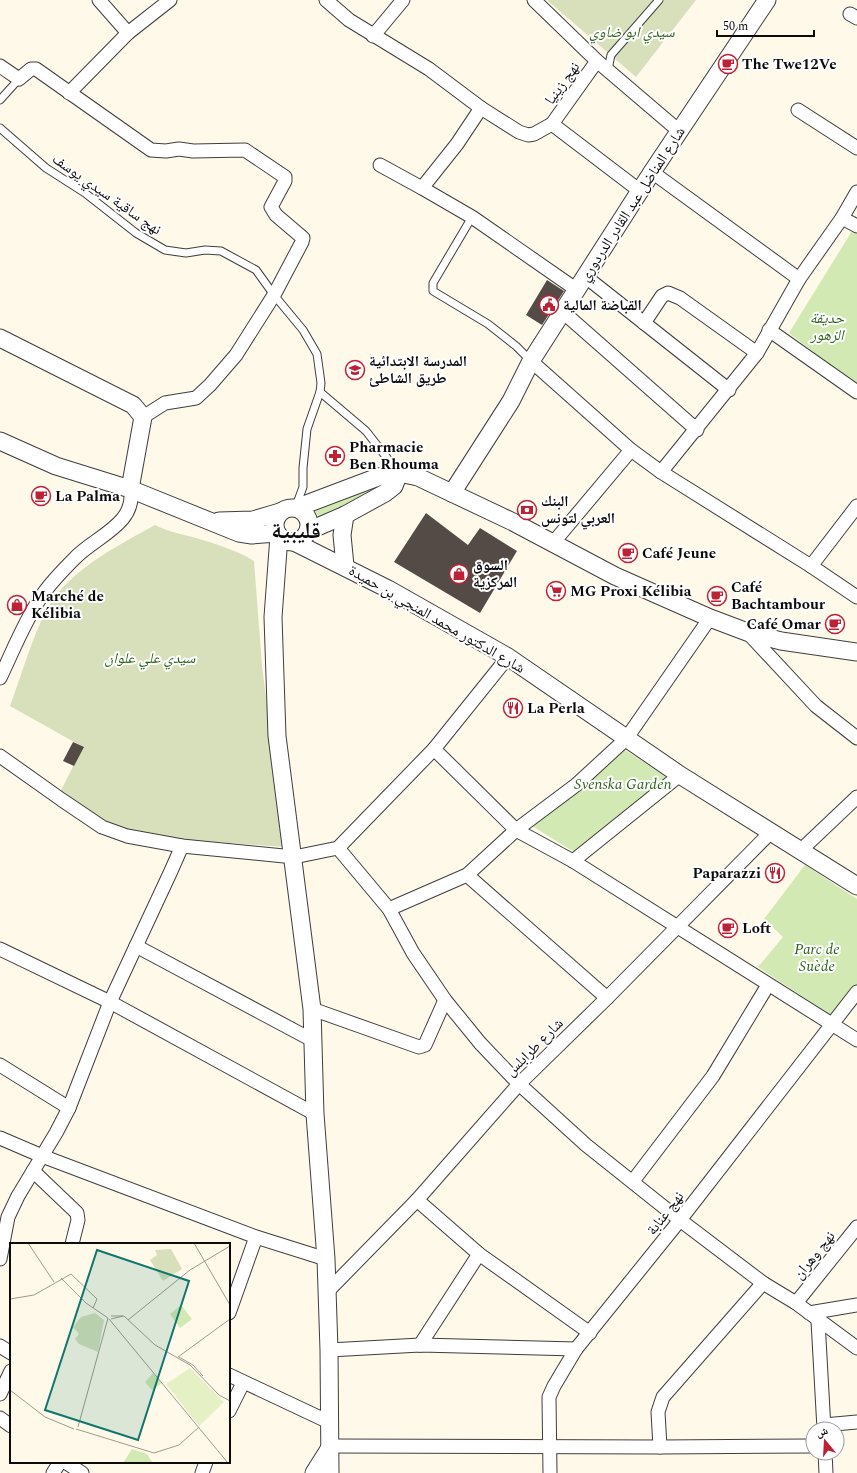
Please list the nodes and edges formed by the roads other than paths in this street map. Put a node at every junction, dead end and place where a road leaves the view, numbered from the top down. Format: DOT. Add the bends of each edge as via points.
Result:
graph roads {
  1 [pos="99,0"];
  2 [pos="170,0"];
  3 [pos="326,0"];
  4 [pos="403,0"];
  5 [pos="534,0"];
  6 [pos="659,0"];
  7 [pos="767,0"];
  8 [pos="128,33"];
  9 [pos="373,36"];
  10 [pos="602,65"];
  11 [pos="0,66"];
  12 [pos="19,79"];
  13 [pos="69,93"];
  14 [pos="0,100"];
  15 [pos="481,108"];
  16 [pos="798,110"];
  17 [pos="552,124"];
  18 [pos="0,128"];
  19 [pos="679,131"];
  20 [pos="857,148"];
  21 [pos="380,165"];
  22 [pos="652,172"];
  23 [pos="422,188"];
  24 [pos="640,191"];
  25 [pos="857,192"];
  26 [pos="472,217"];
  27 [pos="842,218"];
  28 [pos="857,226"];
  29 [pos="800,279"];
  30 [pos="582,284"];
  31 [pos="274,295"];
  32 [pos="563,312"];
  33 [pos="644,323"];
  34 [pos="769,330"];
  35 [pos="0,338"];
  36 [pos="757,353"];
  37 [pos="531,361"];
  38 [pos="729,390"];
  39 [pos="320,392"];
  40 [pos="857,392"];
  41 [pos="143,417"];
  42 [pos="697,430"];
  43 [pos="0,441"];
  44 [pos="631,450"];
  45 [pos="661,472"];
  46 [pos="399,473"];
  47 [pos="130,489"];
  48 [pos="452,493"];
  49 [pos="857,506"];
  50 [pos="290,509"];
  51 [pos="345,515"];
  52 [pos="207,520"];
  53 [pos="308,531"];
  54 [pos="285,538"];
  55 [pos="553,543"];
  56 [pos="345,566"];
  57 [pos="811,566"];
  58 [pos="857,597"];
  59 [pos="710,618"];
  60 [pos="747,632"];
  61 [pos="857,652"];
  62 [pos="508,657"];
  63 [pos="0,678"];
  64 [pos="857,738"];
  65 [pos="626,740"];
  66 [pos="434,749"];
  67 [pos="0,756"];
  68 [pos="680,775"];
  69 [pos="857,797"];
  70 [pos="516,830"];
  71 [pos="771,832"];
  72 [pos="182,846"];
  73 [pos="338,848"];
  74 [pos="800,851"];
  75 [pos="294,857"];
  76 [pos="573,862"];
  77 [pos="467,875"];
  78 [pos="857,886"];
  79 [pos="390,909"];
  80 [pos="676,927"];
  81 [pos="136,946"];
  82 [pos="0,949"];
  83 [pos="768,985"];
  84 [pos="857,992"];
  85 [pos="607,998"];
  86 [pos="445,1000"];
  87 [pos="110,1002"];
  88 [pos="312,1010"];
  89 [pos="833,1025"];
  90 [pos="312,1040"];
  91 [pos="857,1040"];
  92 [pos="0,1065"];
  93 [pos="519,1084"];
  94 [pos="69,1108"];
  95 [pos="315,1114"];
  96 [pos="0,1138"];
  97 [pos="42,1156"];
  98 [pos="33,1171"];
  99 [pos="633,1181"];
  100 [pos="417,1200"];
  101 [pos="680,1220"];
  102 [pos="857,1227"];
  103 [pos="256,1237"];
  104 [pos="72,1243"];
  105 [pos="479,1254"];
  106 [pos="0,1259"];
  107 [pos="326,1259"];
  108 [pos="763,1283"];
  109 [pos="327,1292"];
  110 [pos="796,1304"];
  111 [pos="857,1305"];
  112 [pos="230,1310"];
  113 [pos="814,1317"];
  114 [pos="590,1333"];
  115 [pos="420,1345"];
  116 [pos="0,1346"];
  117 [pos="857,1348"];
  118 [pos="576,1349"];
  119 [pos="329,1350"];
  120 [pos="10,1352"];
  121 [pos="10,1373"];
  122 [pos="230,1376"];
  123 [pos="243,1383"];
  124 [pos="0,1394"];
  125 [pos="230,1410"];
  126 [pos="823,1421"];
  127 [pos="330,1422"];
  128 [pos="857,1422"];
  129 [pos="845,1424"];
  130 [pos="331,1446"];
  131 [pos="549,1446"];
  132 [pos="805,1446"];
  133 [pos="660,1447"];
  134 [pos="826,1461"];
  135 [pos="59,1463"];
  136 [pos="67,1463"];
  137 [pos="206,1463"];
  138 [pos="54,1473"];
  139 [pos="82,1473"];
  140 [pos="202,1473"];
  141 [pos="314,1473"];
  142 [pos="330,1473"];
  143 [pos="550,1473"];
  144 [pos="826,1473"];
  1 -- 8 [label="street"];
  2 -- 8 [label="street"];
  3 -- 9 [label="street" via="348,20"];
  4 -- 9 [label="street"];
  5 -- 10 [label="street"];
  6 -- 10 [label="lane"];
  7 -- 19 [label="street, شارع المناضل عبد القادر الدردوري"];
  8 -- 13 [label="street"];
  9 -- 15 [label="street" via="428,69"];
  10 -- 17 [label="street, نهج زينيا"];
  10 -- 19 [label="street"];
  11 -- 12 [label="street"];
  12 -- 13 [label="street" via="31,69 36,69"];
  12 -- 14 [label="lane"];
  13 -- 31 [label="street" via="151,150 245,150 282,174 285,181 271,207 276,215 303,238"];
  15 -- 17 [label="street" via="524,135 534,134"];
  15 -- 23 [label="street" via="457,144"];
  16 -- 20 [label="street"];
  17 -- 24 [label="street"];
  18 -- 31 [label="lane, نهج ساقية سيدي يوسف" via="46,168 165,250 221,252 256,270"];
  19 -- 22 [label="street, شارع المناضل عبد القادر الدردوري"];
  21 -- 23 [label="street"];
  22 -- 24 [label="street, شارع المناضل عبد القادر الدردوري"];
  22 -- 29 [label="street"];
  23 -- 26 [label="street"];
  24 -- 30 [label="street, شارع المناضل عبد القادر الدردوري"];
  25 -- 27 [label="street"];
  26 -- 30 [label="street"];
  26 -- 37 [label="lane" via="433,283 433,291 488,324"];
  27 -- 28 [label="street"];
  27 -- 29 [label="street"];
  29 -- 34 [label="street"];
  30 -- 32 [label="street, شارع المناضل عبد القادر الدردوري"];
  30 -- 33 [label="street"];
  31 -- 39 [label="lane, نهج ساقية سيدي يوسف" via="303,330 317,354"];
  31 -- 41 [label="street" via="236,355 210,385 196,398 165,403"];
  32 -- 37 [label="street, شارع المناضل عبد القادر الدردوري"];
  32 -- 42 [label="street"];
  33 -- 36 [label="street" via="662,296 668,293 680,298"];
  33 -- 38 [label="street"];
  34 -- 36 [label="street"];
  34 -- 40 [label="street"];
  35 -- 41 [label="street" via="133,405"];
  36 -- 38 [label="street"];
  37 -- 44 [label="street"];
  37 -- 48 [label="street, شارع المناضل عبد القادر الدردوري" via="511,401"];
  38 -- 42 [label="street"];
  39 -- 46 [label="lane" via="366,431"];
  39 -- 50 [label="lane, نهج ساقية سيدي يوسف" via="307,428 303,487"];
  41 -- 47 [label="street"];
  42 -- 45 [label="street"];
  43 -- 47 [label="street" via="56,466"];
  44 -- 45 [label="street"];
  44 -- 55 [label="street"];
  45 -- 57 [label="street"];
  46 -- 48 [label="street" via="418,477"];
  46 -- 50 [label="street" via="378,477"];
  46 -- 51 [label="street" via="390,490"];
  47 -- 52 [label="street"];
  47 -- 63 [label="street" via="131,505 127,514 75,558 41,596"];
  48 -- 55 [label="street"];
  49 -- 57 [label="street"];
  50 -- 52 [label="street" via="237,521"];
  50 -- 53 [label="street" via="301,510 308,519"];
  50 -- 54 [label="street" via="275,524"];
  51 -- 53 [label="street"];
  51 -- 56 [label="street" via="342,535"];
  52 -- 54 [label="street" via="252,535"];
  53 -- 54 [label="street" via="304,537"];
  54 -- 56 [label="street, شارع الدكتور محمد المنجي بن حميدة"];
  54 -- 75 [label="street" via="276,582 273,617 277,736"];
  55 -- 59 [label="street" via="615,576"];
  56 -- 62 [label="street, شارع الدكتور محمد المنجي بن حميدة"];
  57 -- 58 [label="street"];
  59 -- 60 [label="street"];
  59 -- 65 [label="street"];
  60 -- 61 [label="street" via="782,641"];
  60 -- 64 [label="street" via="816,706"];
  62 -- 65 [label="street, شارع الدكتور محمد المنجي بن حميدة"];
  62 -- 66 [label="street"];
  65 -- 68 [label="street, شارع الدكتور محمد المنجي بن حميدة"];
  65 -- 70 [label="street" via="576,785"];
  66 -- 70 [label="street"];
  66 -- 73 [label="street"];
  67 -- 72 [label="street" via="102,827 127,836"];
  68 -- 71 [label="street, شارع الدكتور محمد المنجي بن حميدة"];
  68 -- 76 [label="street"];
  69 -- 74 [label="street"];
  70 -- 76 [label="street"];
  70 -- 77 [label="street"];
  71 -- 74 [label="street, شارع الدكتور محمد المنجي بن حميدة"];
  71 -- 80 [label="street, شارع طرابلس"];
  72 -- 75 [label="street"];
  72 -- 81 [label="street"];
  73 -- 75 [label="street"];
  73 -- 79 [label="street"];
  74 -- 78 [label="street, شارع الدكتور محمد المنجي بن حميدة"];
  75 -- 88 [label="street"];
  76 -- 80 [label="street"];
  77 -- 79 [label="street"];
  77 -- 85 [label="street"];
  79 -- 86 [label="street" via="413,953"];
  80 -- 83 [label="street"];
  80 -- 85 [label="street, شارع طرابلس"];
  81 -- 87 [label="street"];
  81 -- 90 [label="street"];
  82 -- 87 [label="street"];
  83 -- 89 [label="street"];
  83 -- 99 [label="street" via="713,1076"];
  84 -- 89 [label="street, نهج عنابة"];
  85 -- 93 [label="street, شارع طرابلس"];
  86 -- 88 [label="street" via="425,1045 419,1047"];
  86 -- 93 [label="street" via="480,1043"];
  87 -- 94 [label="street"];
  87 -- 95 [label="street"];
  88 -- 90 [label="street"];
  89 -- 91 [label="street"];
  89 -- 101 [label="street, نهج عنابة"];
  90 -- 95 [label="street"];
  92 -- 94 [label="street"];
  93 -- 99 [label="street" via="586,1145"];
  93 -- 100 [label="street, شارع طرابلس"];
  94 -- 97 [label="street"];
  95 -- 107 [label="street"];
  96 -- 97 [label="street"];
  97 -- 98 [label="street"];
  97 -- 103 [label="street"];
  98 -- 104 [label="street" via="77,1213 78,1220"];
  98 -- 106 [label="street" via="8,1217"];
  99 -- 101 [label="street"];
  100 -- 105 [label="street"];
  100 -- 109 [label="street, شارع طرابلس"];
  101 -- 108 [label="street"];
  101 -- 114 [label="street, نهج عنابة"];
  102 -- 110 [label="street, نهج وهران"];
  103 -- 107 [label="street"];
  103 -- 112 [label="street"];
  105 -- 114 [label="street"];
  105 -- 115 [label="street"];
  107 -- 109 [label="street"];
  108 -- 110 [label="street"];
  108 -- 133 [label="street" via="663,1397 658,1412"];
  109 -- 119 [label="street"];
  110 -- 113 [label="street"];
  111 -- 113 [label="street"];
  113 -- 117 [label="street"];
  113 -- 126 [label="street"];
  114 -- 118 [label="street, نهج عنابة"];
  115 -- 118 [label="street"];
  115 -- 119 [label="street"];
  116 -- 120 [label="street"];
  118 -- 131 [label="street, نهج عنابة" via="554,1386 550,1398"];
  119 -- 127 [label="street"];
  121 -- 124 [label="street"];
  122 -- 123 [label="street"];
  123 -- 125 [label="street"];
  123 -- 127 [label="street"];
  127 -- 130 [label="street"];
  128 -- 129 [label="street"];
  130 -- 131 [label="street"];
  130 -- 141 [label="street"];
  130 -- 142 [label="street"];
  131 -- 133 [label="street"];
  131 -- 143 [label="street, نهج عنابة"];
  132 -- 133 [label="street"];
  134 -- 144 [label="street"];
  135 -- 138 [label="street"];
  136 -- 139 [label="street"];
  137 -- 140 [label="street"];
}
